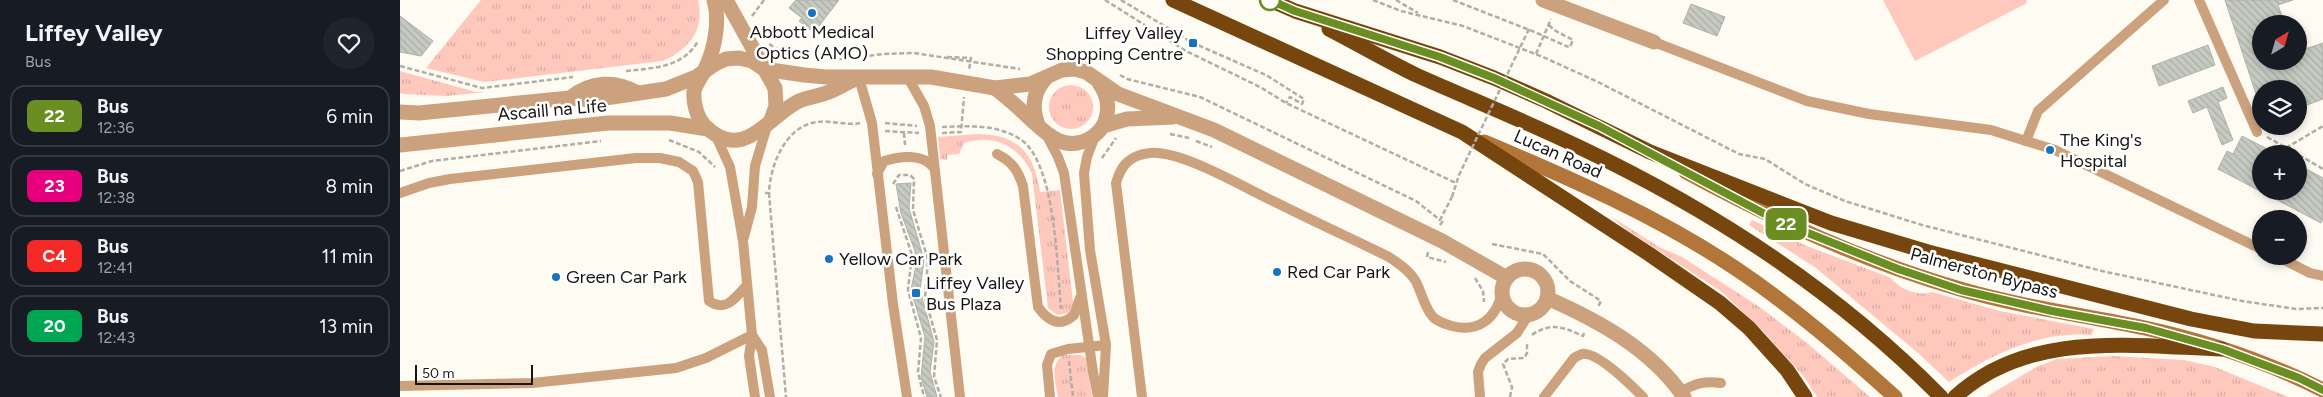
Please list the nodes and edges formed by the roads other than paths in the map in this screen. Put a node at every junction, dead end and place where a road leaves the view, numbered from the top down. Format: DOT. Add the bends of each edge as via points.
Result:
graph roads {
  1 [pos="714,0"];
  2 [pos="726,0"];
  3 [pos="1173,0"];
  4 [pos="1270,0"];
  5 [pos="1543,0"];
  6 [pos="2164,0"];
  7 [pos="2199,0"];
  8 [pos="1295,11"];
  9 [pos="1654,42"];
  10 [pos="764,69"];
  11 [pos="704,73"];
  12 [pos="907,76"];
  13 [pos="1047,77"];
  14 [pos="859,78"];
  15 [pos="1097,79"];
  16 [pos="995,88"];
  17 [pos="400,112"];
  18 [pos="1182,116"];
  19 [pos="2252,121"];
  20 [pos="769,123"];
  21 [pos="1043,131"];
  22 [pos="1099,131"];
  23 [pos="712,132"];
  24 [pos="1462,132"];
  25 [pos="2026,141"];
  26 [pos="400,145"];
  27 [pos="1650,152"];
  28 [pos="997,154"];
  29 [pos="934,168"];
  30 [pos="877,174"];
  31 [pos="400,193"];
  32 [pos="743,241"];
  33 [pos="2252,245"];
  34 [pos="2294,265"];
  35 [pos="2323,276"];
  36 [pos="1507,278"];
  37 [pos="747,285"];
  38 [pos="1081,292"];
  39 [pos="1502,292"];
  40 [pos="1547,298"];
  41 [pos="1529,314"];
  42 [pos="2323,334"];
  43 [pos="752,335"];
  44 [pos="1106,345"];
  45 [pos="1090,347"];
  46 [pos="2222,349"];
  47 [pos="1721,383"];
  48 [pos="400,386"];
  49 [pos="2323,390"];
  50 [pos="1683,395"];
  51 [pos="756,397"];
  52 [pos="770,397"];
  53 [pos="907,397"];
  54 [pos="960,397"];
  55 [pos="1050,397"];
  56 [pos="1098,397"];
  57 [pos="1102,397"];
  58 [pos="1142,397"];
  59 [pos="1480,397"];
  60 [pos="1544,397"];
  61 [pos="1643,397"];
  62 [pos="1805,397"];
  63 [pos="1895,397"];
  64 [pos="1942,397"];
  65 [pos="1955,397"];
  1 -- 11 [label="street" via="716,28"];
  2 -- 10 [label="street"];
  3 -- 24 [label="highway, Lucan Road"];
  4 -- 8 [label="highway"];
  5 -- 9 [label="street"];
  6 -- 25 [label="lane" via="2038,111"];
  7 -- 19 [label="lane"];
  8 -- 27 [label="highway" via="1494,78"];
  8 -- 64 [label="highway" via="1414,74 1580,147 1695,208 1772,256 1830,299"];
  9 -- 25 [label="lane" via="1807,101 1869,114 1991,130"];
  10 -- 11 [label="street" via="740,58 726,59"];
  10 -- 14 [label="street"];
  10 -- 20 [label="street" via="776,93 776,106"];
  11 -- 17 [label="street, Ascaill na Life" via="666,89 638,93 625,86 609,84 582,88 570,98 419,113"];
  11 -- 23 [label="street" via="694,90 695,102 699,117"];
  12 -- 14 [label="street"];
  12 -- 16 [label="street"];
  12 -- 29 [label="lane" via="924,106 931,130"];
  13 -- 15 [label="street" via="1074,69"];
  13 -- 16 [label="street" via="1030,84"];
  13 -- 21 [label="street" via="1036,92 1033,103 1034,115"];
  14 -- 20 [label="street" via="800,101"];
  14 -- 30 [label="lane" via="873,127"];
  15 -- 18 [label="street" via="1118,94"];
  15 -- 22 [label="street" via="1108,102 1108,114"];
  16 -- 21 [label="street"];
  18 -- 22 [label="street" via="1127,119"];
  18 -- 36 [label="street" via="1442,241"];
  20 -- 23 [label="street" via="751,138 737,140"];
  20 -- 32 [label="lane" via="755,166 752,207"];
  21 -- 22 [label="street" via="1058,142 1071,144 1084,142"];
  21 -- 38 [label="lane" via="1058,156 1064,174"];
  22 -- 44 [label="lane" via="1086,157 1084,173 1090,250"];
  23 -- 26 [label="street, Ascaill na Life" via="661,123 608,123"];
  23 -- 32 [label="lane" via="730,167"];
  24 -- 62 [label="highway" via="1720,304 1749,328 1787,370"];
  24 -- 63 [label="main road, Lucan Road" via="1550,169 1636,211 1718,258 1782,302"];
  25 -- 33 [label="lane" via="2055,150"];
  27 -- 42 [label="highway" via="1831,222 1928,252 2191,319 2254,331"];
  27 -- 46 [label="main road, Palmerston Bypass" via="1778,221 1898,269 1961,290 2146,328"];
  28 -- 38 [label="lane" via="1017,169 1023,186 1038,308 1051,321 1062,323 1078,309"];
  29 -- 30 [label="lane" via="930,162 920,158 890,160 884,161"];
  29 -- 54 [label="lane"];
  30 -- 53 [label="lane"];
  31 -- 37 [label="lane" via="429,182 519,170 636,158 673,160 693,171 698,182 709,301 718,306 727,305"];
  32 -- 37 [label="lane"];
  34 -- 35 [label="lane"];
  36 -- 39 [label="street"];
  36 -- 40 [label="street" via="1520,270 1535,272 1545,283"];
  37 -- 43 [label="lane"];
  38 -- 45 [label="lane"];
  39 -- 41 [label="street" via="1510,310"];
  39 -- 58 [label="lane" via="1499,305 1482,325 1466,328 1441,322 1427,308 1407,270 1389,257 1190,162 1152,153 1138,155 1127,161 1116,183"];
  40 -- 41 [label="street" via="1540,309"];
  40 -- 50 [label="street" via="1627,340"];
  41 -- 59 [label="lane" via="1517,333 1481,364 1478,372"];
  43 -- 48 [label="lane" via="706,358 676,368 532,383"];
  43 -- 51 [label="lane" via="749,356"];
  43 -- 52 [label="lane" via="762,350"];
  44 -- 45 [label="lane"];
  44 -- 57 [label="lane"];
  45 -- 55 [label="lane" via="1056,351 1048,358"];
  45 -- 56 [label="lane"];
  46 -- 49 [label="main road, Palmerston Bypass"];
  46 -- 65 [label="highway" via="2080,346 2046,350 1997,367"];
  47 -- 50 [label="lane" via="1706,381 1693,384"];
  60 -- 61 [label="lane" via="1574,358 1582,354 1602,362"];
}
